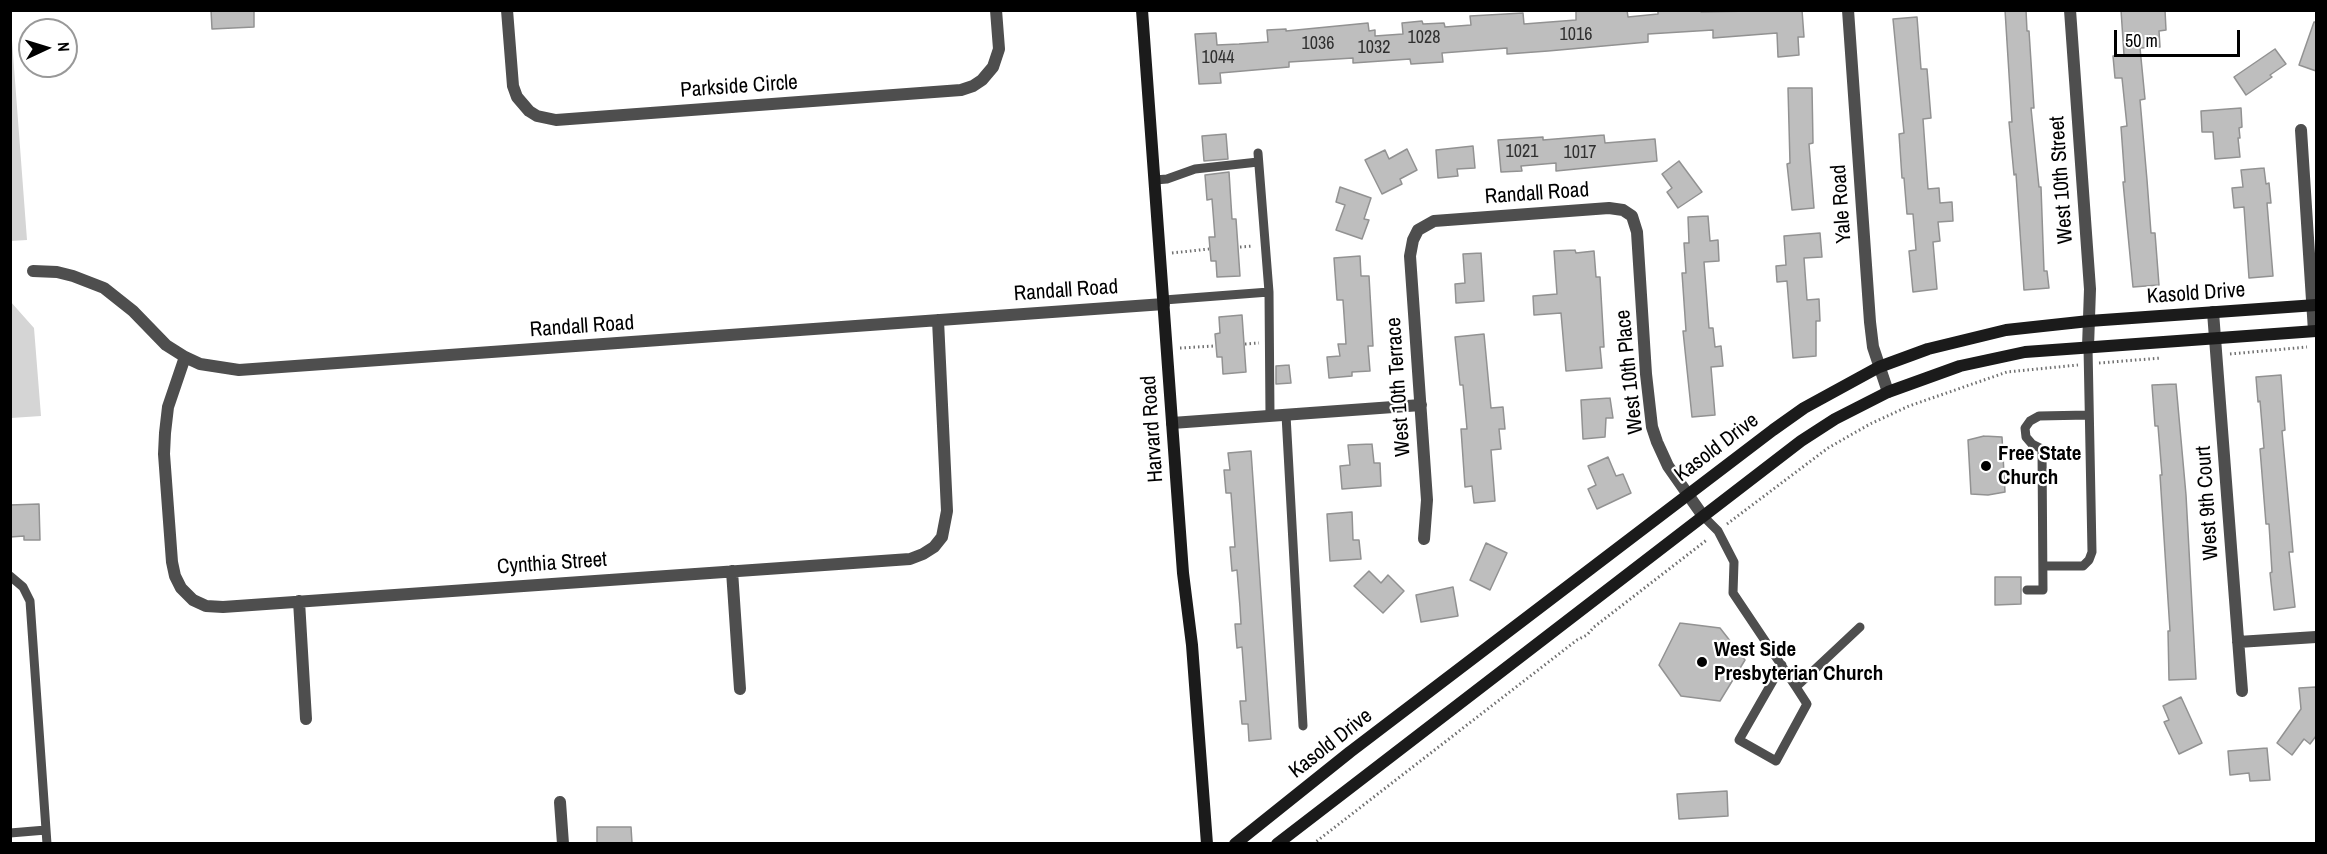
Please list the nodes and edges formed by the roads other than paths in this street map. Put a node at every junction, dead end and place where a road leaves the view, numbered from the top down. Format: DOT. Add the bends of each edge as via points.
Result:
graph roads {
  1 [pos="507,10"];
  2 [pos="996,10"];
  3 [pos="1142,10"];
  4 [pos="1848,10"];
  5 [pos="2070,10"];
  6 [pos="2301,130"];
  7 [pos="1155,180"];
  8 [pos="1629,213"];
  9 [pos="1415,234"];
  10 [pos="33,271"];
  11 [pos="1269,292"];
  12 [pos="1164,302"];
  13 [pos="2314,305"];
  14 [pos="2213,312"];
  15 [pos="938,320"];
  16 [pos="2089,321"];
  17 [pos="2315,331"];
  18 [pos="2215,338"];
  19 [pos="2088,347"];
  20 [pos="185,357"];
  21 [pos="1879,367"];
  22 [pos="1888,392"];
  23 [pos="1421,405"];
  24 [pos="1286,415"];
  25 [pos="2088,415"];
  26 [pos="1270,416"];
  27 [pos="1172,423"];
  28 [pos="1688,495"];
  29 [pos="1703,516"];
  30 [pos="1424,539"];
  31 [pos="2043,566"];
  32 [pos="732,571"];
  33 [pos="10,576"];
  34 [pos="2027,590"];
  35 [pos="298,601"];
  36 [pos="1860,627"];
  37 [pos="2316,637"];
  38 [pos="2238,642"];
  39 [pos="1782,665"];
  40 [pos="1796,687"];
  41 [pos="740,689"];
  42 [pos="2242,691"];
  43 [pos="306,719"];
  44 [pos="1303,726"];
  45 [pos="560,802"];
  46 [pos="46,830"];
  47 [pos="10,833"];
  48 [pos="47,843"];
  49 [pos="563,843"];
  50 [pos="1207,843"];
  51 [pos="1235,843"];
  52 [pos="1277,843"];
  1 -- 2 [label="street, Parkside Circle" via="517,97 537,116 556,120 961,90 982,80 993,67 999,49"];
  3 -- 7 [label="main road, Harvard Road"];
  4 -- 21 [label="street, Yale Road" via="1870,322"];
  5 -- 16 [label="street, West 10th Street"];
  6 -- 13 [label="street"];
  7 -- 11 [label="lane" via="1258,157"];
  7 -- 12 [label="main road, Harvard Road"];
  8 -- 9 [label="street, Randall Road" via="1610,208 1434,221 1424,224"];
  8 -- 28 [label="street, West 10th Place" via="1637,232 1652,427 1662,455"];
  9 -- 23 [label="street, West 10th Terrace" via="1410,256"];
  10 -- 20 [label="street, Randall Road" via="73,276 104,288 133,310 166,345"];
  11 -- 12 [label="lane"];
  11 -- 26 [label="lane"];
  12 -- 15 [label="street, Randall Road"];
  12 -- 27 [label="main road, Harvard Road"];
  13 -- 14 [label="main road, Kasold Drive"];
  13 -- 17 [label="street"];
  14 -- 16 [label="main road, Kasold Drive"];
  14 -- 18 [label="street, West 9th Court"];
  15 -- 20 [label="street, Randall Road" via="271,369 220,368"];
  15 -- 32 [label="street, Cynthia Street" via="947,511 942,537 934,547 910,559"];
  16 -- 19 [label="street, West 10th Street"];
  16 -- 21 [label="main road, Kasold Drive" via="1987,334"];
  17 -- 18 [label="main road"];
  18 -- 19 [label="main road"];
  18 -- 38 [label="street, West 9th Court"];
  19 -- 22 [label="main road" via="1995,358 1941,372"];
  19 -- 25 [label="lane"];
  20 -- 35 [label="street, Cynthia Street" via="168,407 165,433 175,576 193,600 206,606"];
  21 -- 22 [label="street, Yale Road"];
  21 -- 28 [label="main road, Kasold Drive" via="1804,408"];
  22 -- 29 [label="main road" via="1801,441"];
  23 -- 24 [label="street"];
  23 -- 30 [label="street, West 10th Terrace" via="1427,500"];
  24 -- 26 [label="street"];
  24 -- 44 [label="lane"];
  25 -- 31 [label="lane" via="2092,552 2083,566"];
  25 -- 31 [label="lane" via="2039,416 2025,428 2032,444 2042,449"];
  26 -- 27 [label="street"];
  27 -- 50 [label="main road, Harvard Road"];
  28 -- 29 [label="street, West 10th Place"];
  28 -- 51 [label="main road, Kasold Drive"];
  29 -- 39 [label="lane" via="1718,531 1734,562 1733,593"];
  29 -- 52 [label="main road"];
  31 -- 34 [label="lane" via="2043,590"];
  32 -- 35 [label="street, Cynthia Street"];
  32 -- 41 [label="street"];
  33 -- 46 [label="lane" via="23,587 30,601"];
  35 -- 43 [label="street"];
  36 -- 40 [label="lane"];
  37 -- 38 [label="street"];
  38 -- 42 [label="street, West 9th Court"];
  39 -- 40 [label="lane"];
  39 -- 40 [label="lane" via="1739,740 1776,761 1808,704"];
  45 -- 49 [label="street"];
  46 -- 47 [label="lane"];
  46 -- 48 [label="lane"];
}
